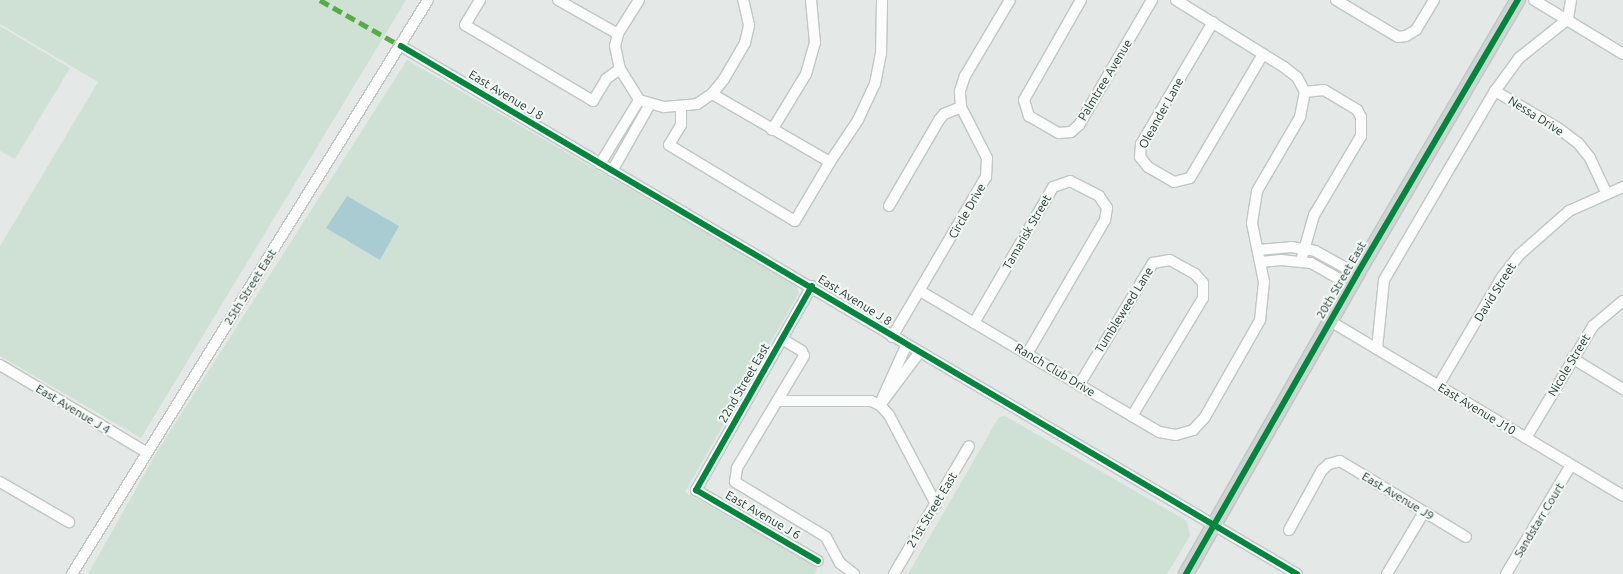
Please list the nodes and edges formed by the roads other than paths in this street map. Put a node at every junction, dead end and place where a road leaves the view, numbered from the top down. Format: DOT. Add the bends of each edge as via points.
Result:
graph roads {
  1 [pos="428,0"];
  2 [pos="480,0"];
  3 [pos="557,0"];
  4 [pos="639,0"];
  5 [pos="742,0"];
  6 [pos="811,0"];
  7 [pos="882,0"];
  8 [pos="1010,0"];
  9 [pos="1081,0"];
  10 [pos="1152,0"];
  11 [pos="1176,0"];
  12 [pos="1336,0"];
  13 [pos="1434,0"];
  14 [pos="1518,0"];
  15 [pos="1534,0"];
  16 [pos="1571,0"];
  17 [pos="1568,19"];
  18 [pos="1213,22"];
  19 [pos="618,34"];
  20 [pos="402,46"];
  21 [pos="1263,54"];
  22 [pos="1623,54"];
  23 [pos="620,69"];
  24 [pos="1495,91"];
  25 [pos="1305,92"];
  26 [pos="712,94"];
  27 [pos="639,100"];
  28 [pos="649,106"];
  29 [pos="681,107"];
  30 [pos="961,107"];
  31 [pos="772,130"];
  32 [pos="830,162"];
  33 [pos="600,164"];
  34 [pos="612,171"];
  35 [pos="1623,187"];
  36 [pos="1606,193"];
  37 [pos="888,206"];
  38 [pos="1303,249"];
  39 [pos="1258,250"];
  40 [pos="1301,261"];
  41 [pos="1261,262"];
  42 [pos="1353,280"];
  43 [pos="812,286"];
  44 [pos="920,291"];
  45 [pos="1623,300"];
  46 [pos="1330,321"];
  47 [pos="974,323"];
  48 [pos="892,337"];
  49 [pos="782,339"];
  50 [pos="906,346"];
  51 [pos="1377,349"];
  52 [pos="919,353"];
  53 [pos="1026,354"];
  54 [pos="1572,358"];
  55 [pos="0,365"];
  56 [pos="1079,385"];
  57 [pos="1438,386"];
  58 [pos="1623,389"];
  59 [pos="779,401"];
  60 [pos="880,404"];
  61 [pos="1132,416"];
  62 [pos="1526,438"];
  63 [pos="969,446"];
  64 [pos="146,452"];
  65 [pos="1571,465"];
  66 [pos="0,482"];
  67 [pos="696,490"];
  68 [pos="1623,496"];
  69 [pos="936,504"];
  70 [pos="1424,512"];
  71 [pos="69,522"];
  72 [pos="1215,525"];
  73 [pos="1288,530"];
  74 [pos="1466,537"];
  75 [pos="818,560"];
  76 [pos="72,574"];
  77 [pos="854,574"];
  78 [pos="894,574"];
  79 [pos="1186,574"];
  80 [pos="1297,574"];
  81 [pos="1387,574"];
  82 [pos="1506,574"];
  1 -- 20 [label="street, 25th Street East"];
  2 -- 23 [label="street" via="465,25 593,100 606,79"];
  3 -- 19 [label="street"];
  4 -- 19 [label="street"];
  5 -- 26 [label="street" via="749,25 745,43"];
  6 -- 31 [label="street" via="814,43 806,74"];
  7 -- 32 [label="street" via="881,54 875,84 858,120"];
  8 -- 30 [label="street" via="963,80"];
  9 -- 10 [label="street, Palmtree Avenue" via="1024,100 1029,116 1059,133 1071,132 1079,124"];
  11 -- 18 [label="street"];
  12 -- 13 [label="street" via="1398,37 1416,30"];
  14 -- 42 [label="main road, 20th Street East"];
  15 -- 17 [label="street"];
  16 -- 17 [label="street"];
  17 -- 22 [label="street"];
  17 -- 24 [label="street" via="1519,58"];
  18 -- 21 [label="street"];
  18 -- 21 [label="street, Oleander Lane" via="1141,144 1140,157 1148,167 1174,182 1190,178"];
  19 -- 23 [label="street" via="615,46"];
  20 -- 33 [label="street, East Avenue J 8"];
  20 -- 64 [label="street, 25th Street East"];
  21 -- 25 [label="street" via="1297,78"];
  23 -- 27 [label="street"];
  24 -- 36 [label="street, Nessa Drive" via="1578,143 1590,158"];
  24 -- 51 [label="street" via="1384,280"];
  25 -- 38 [label="street" via="1324,90 1350,105 1361,117 1363,132 1314,215"];
  25 -- 39 [label="street" via="1300,117 1256,191 1252,224"];
  26 -- 29 [label="street" via="697,104"];
  26 -- 31 [label="street"];
  27 -- 28 [label="street"];
  27 -- 33 [label="street"];
  28 -- 29 [label="street"];
  28 -- 34 [label="street"];
  29 -- 32 [label="street" via="681,125 669,145 795,221"];
  30 -- 37 [label="street" via="944,114 939,120"];
  30 -- 44 [label="street, Circle Drive" via="987,158 986,177"];
  31 -- 32 [label="street"];
  33 -- 34 [label="street, East Avenue J 8"];
  34 -- 43 [label="street, East Avenue J 8"];
  35 -- 36 [label="street, David Street"];
  36 -- 57 [label="street, David Street" via="1569,211 1519,254"];
  38 -- 39 [label="street"];
  38 -- 40 [label="street"];
  38 -- 42 [label="street" via="1315,251"];
  39 -- 41 [label="street"];
  40 -- 41 [label="street"];
  40 -- 42 [label="street"];
  41 -- 61 [label="street, Ranch Club Drive" via="1264,296 1260,320 1204,417 1193,430 1167,435"];
  42 -- 46 [label="main road, 20th Street East"];
  43 -- 48 [label="street, East Avenue J 8"];
  43 -- 49 [label="street, 22nd Street East"];
  44 -- 47 [label="street, Ranch Club Drive"];
  44 -- 48 [label="street, Circle Drive"];
  45 -- 54 [label="street, Nicole Street" via="1593,326"];
  46 -- 51 [label="street, East Avenue J10"];
  46 -- 72 [label="main road, 20th Street East"];
  47 -- 53 [label="street, Ranch Club Drive"];
  47 -- 53 [label="street, Tamarisk Street" via="1053,187 1070,181 1092,191 1105,203 1106,220"];
  48 -- 50 [label="street, East Avenue J 8"];
  49 -- 59 [label="street" via="802,351 804,356"];
  49 -- 67 [label="street, 22nd Street East"];
  50 -- 52 [label="street, East Avenue J 8"];
  50 -- 60 [label="street" via="891,373"];
  51 -- 57 [label="street, East Avenue J10"];
  52 -- 60 [label="street"];
  52 -- 72 [label="street, East Avenue J 8"];
  53 -- 56 [label="street, Ranch Club Drive"];
  54 -- 58 [label="street"];
  54 -- 62 [label="street, Nicole Street"];
  55 -- 64 [label="street, East Avenue J 4"];
  56 -- 61 [label="street, Ranch Club Drive"];
  56 -- 61 [label="street, Tumbleweed Lane" via="1153,263 1170,260 1195,274 1203,283 1203,298"];
  57 -- 62 [label="street, East Avenue J10"];
  59 -- 60 [label="street" via="870,401"];
  59 -- 77 [label="street" via="738,468 735,482 826,537 844,568"];
  60 -- 69 [label="street"];
  62 -- 65 [label="street, East Avenue J10"];
  63 -- 69 [label="street, 21st Street East"];
  64 -- 76 [label="street, 25th Street East"];
  65 -- 68 [label="street, East Avenue J10"];
  65 -- 82 [label="street, Sandstarr Court"];
  66 -- 71 [label="street"];
  67 -- 75 [label="street, East Avenue J 6"];
  69 -- 78 [label="street, 21st Street East"];
  70 -- 73 [label="street, East Avenue J9" via="1340,461 1322,470"];
  70 -- 74 [label="street, East Avenue J9"];
  70 -- 81 [label="street"];
  72 -- 79 [label="main road, 20th Street East"];
  72 -- 80 [label="street, East Avenue J 8"];
}
